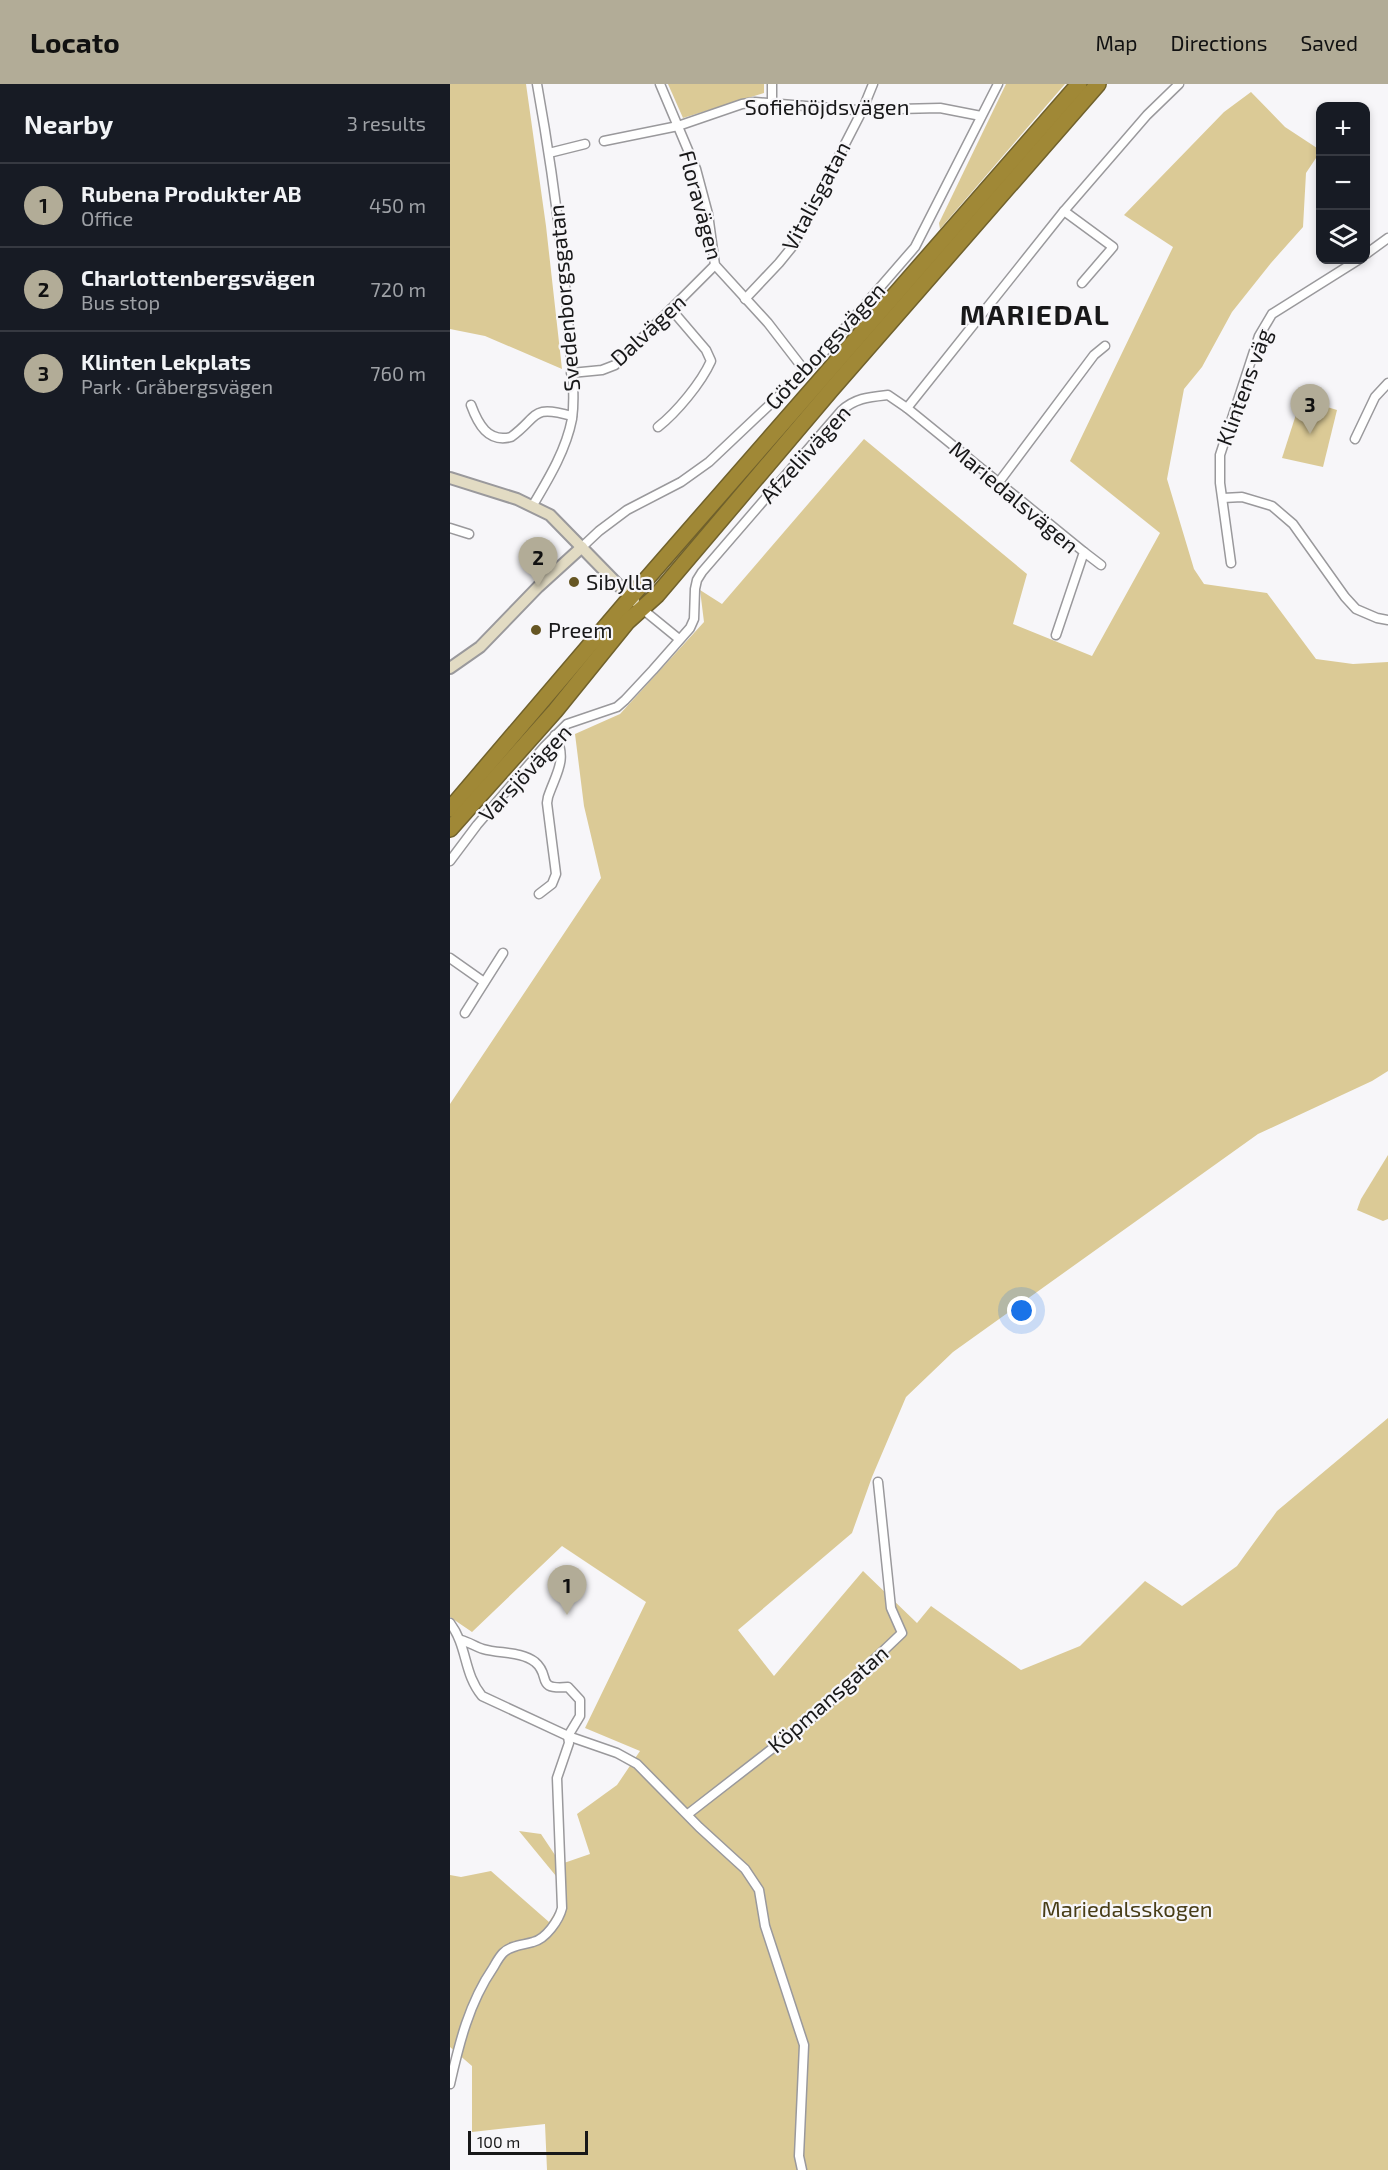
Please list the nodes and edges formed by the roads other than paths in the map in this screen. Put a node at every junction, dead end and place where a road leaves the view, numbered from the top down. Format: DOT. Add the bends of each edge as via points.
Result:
graph roads {
  1 [pos="537,84"];
  2 [pos="660,84"];
  3 [pos="772,84"];
  4 [pos="873,84"];
  5 [pos="998,84"];
  6 [pos="1078,84"];
  7 [pos="1098,84"];
  8 [pos="1179,84"];
  9 [pos="772,103"];
  10 [pos="862,111"];
  11 [pos="981,116"];
  12 [pos="678,126"];
  13 [pos="604,141"];
  14 [pos="585,144"];
  15 [pos="549,153"];
  16 [pos="1064,211"];
  17 [pos="1388,238"];
  18 [pos="1370,251"];
  19 [pos="1352,264"];
  20 [pos="716,265"];
  21 [pos="1082,283"];
  22 [pos="746,299"];
  23 [pos="671,309"];
  24 [pos="1106,346"];
  25 [pos="805,371"];
  26 [pos="571,373"];
  27 [pos="1388,382"];
  28 [pos="471,405"];
  29 [pos="908,408"];
  30 [pos="572,416"];
  31 [pos="658,427"];
  32 [pos="1355,440"];
  33 [pos="450,478"];
  34 [pos="999,482"];
  35 [pos="1223,498"];
  36 [pos="533,505"];
  37 [pos="450,528"];
  38 [pos="469,534"];
  39 [pos="582,547"];
  40 [pos="1083,552"];
  41 [pos="1231,563"];
  42 [pos="1101,565"];
  43 [pos="635,603"];
  44 [pos="1388,620"];
  45 [pos="1056,635"];
  46 [pos="679,639"];
  47 [pos="450,668"];
  48 [pos="555,735"];
  49 [pos="450,809"];
  50 [pos="450,829"];
  51 [pos="450,861"];
  52 [pos="538,894"];
  53 [pos="503,953"];
  54 [pos="450,958"];
  55 [pos="484,982"];
  56 [pos="465,1013"];
  57 [pos="878,1482"];
  58 [pos="450,1623"];
  59 [pos="461,1640"];
  60 [pos="568,1736"];
  61 [pos="688,1814"];
  62 [pos="450,2084"];
  63 [pos="802,2170"];
  1 -- 15 [label="street, Svedenborgsgatan"];
  2 -- 12 [label="street, Floravägen"];
  3 -- 9 [label="street"];
  4 -- 10 [label="street, Vitalisgatan"];
  5 -- 11 [label="street, Göteborgsvägen"];
  6 -- 43 [label="highway"];
  7 -- 43 [label="highway" via="657,595"];
  8 -- 16 [label="street"];
  9 -- 10 [label="street, Sofiehöjdsvägen"];
  9 -- 12 [label="street, Sofiehöjdsvägen" via="742,104"];
  10 -- 11 [label="street, Sofiehöjdsvägen" via="940,108"];
  10 -- 22 [label="street, Vitalisgatan" via="792,247"];
  11 -- 25 [label="street, Göteborgsvägen" via="915,247"];
  12 -- 13 [label="street, Sofiehöjdsvägen"];
  12 -- 20 [label="street, Floravägen" via="696,169"];
  14 -- 15 [label="street"];
  15 -- 26 [label="street, Svedenborgsgatan" via="565,275"];
  16 -- 21 [label="street" via="1113,247"];
  16 -- 29 [label="street"];
  17 -- 18 [label="street"];
  19 -- 35 [label="street, Klintens väg" via="1272,314 1259,336 1220,454"];
  20 -- 22 [label="street, Floravägen"];
  20 -- 23 [label="street, Dalvägen"];
  22 -- 25 [label="street, Floravägen"];
  23 -- 26 [label="street, Dalvägen" via="615,365"];
  23 -- 31 [label="street" via="711,361 692,390"];
  24 -- 34 [label="street" via="1094,355"];
  25 -- 39 [label="street, Göteborgsvägen" via="709,462 681,482 627,510"];
  26 -- 30 [label="street, Svedenborgsgatan"];
  27 -- 32 [label="street" via="1375,397"];
  28 -- 30 [label="street" via="477,423 495,438 511,437 531,416 541,412"];
  29 -- 34 [label="street, Mariedalsvägen"];
  29 -- 46 [label="street, Afzeliivägen" via="888,395 861,398 841,411 702,572 697,580 694,619"];
  30 -- 36 [label="street, Svedenborgsgatan" via="557,462"];
  33 -- 36 [label="street"];
  34 -- 40 [label="street, Mariedalsvägen"];
  35 -- 41 [label="street, Klintens väg"];
  35 -- 44 [label="street" via="1242,497 1272,506 1293,524 1356,609"];
  36 -- 39 [label="street" via="550,515"];
  37 -- 38 [label="street"];
  39 -- 43 [label="street"];
  39 -- 47 [label="street" via="480,648"];
  40 -- 42 [label="street"];
  40 -- 45 [label="street, Mariedalsvägen"];
  43 -- 46 [label="street"];
  43 -- 49 [label="highway"];
  43 -- 50 [label="highway" via="555,711"];
  46 -- 48 [label="street, Varsjövägen" via="625,700 604,712 577,719"];
  48 -- 51 [label="street, Varsjövägen"];
  48 -- 52 [label="street" via="562,759 547,803 556,874 552,884"];
  53 -- 55 [label="street"];
  54 -- 55 [label="street"];
  55 -- 56 [label="street"];
  57 -- 61 [label="street, Köpmansgatan" via="891,1608 902,1634 818,1713"];
  58 -- 59 [label="street"];
  59 -- 60 [label="street" via="474,1685 482,1696"];
  59 -- 60 [label="street" via="481,1649 526,1657 539,1667 546,1684 553,1688 568,1687 580,1700 580,1716"];
  60 -- 61 [label="street" via="637,1764"];
  60 -- 62 [label="street" via="556,1794 561,1854 560,1916 536,1942 503,1953 487,1976 465,2026"];
  61 -- 63 [label="street" via="745,1869 759,1890 765,1926 804,2045 799,2156"];
}
